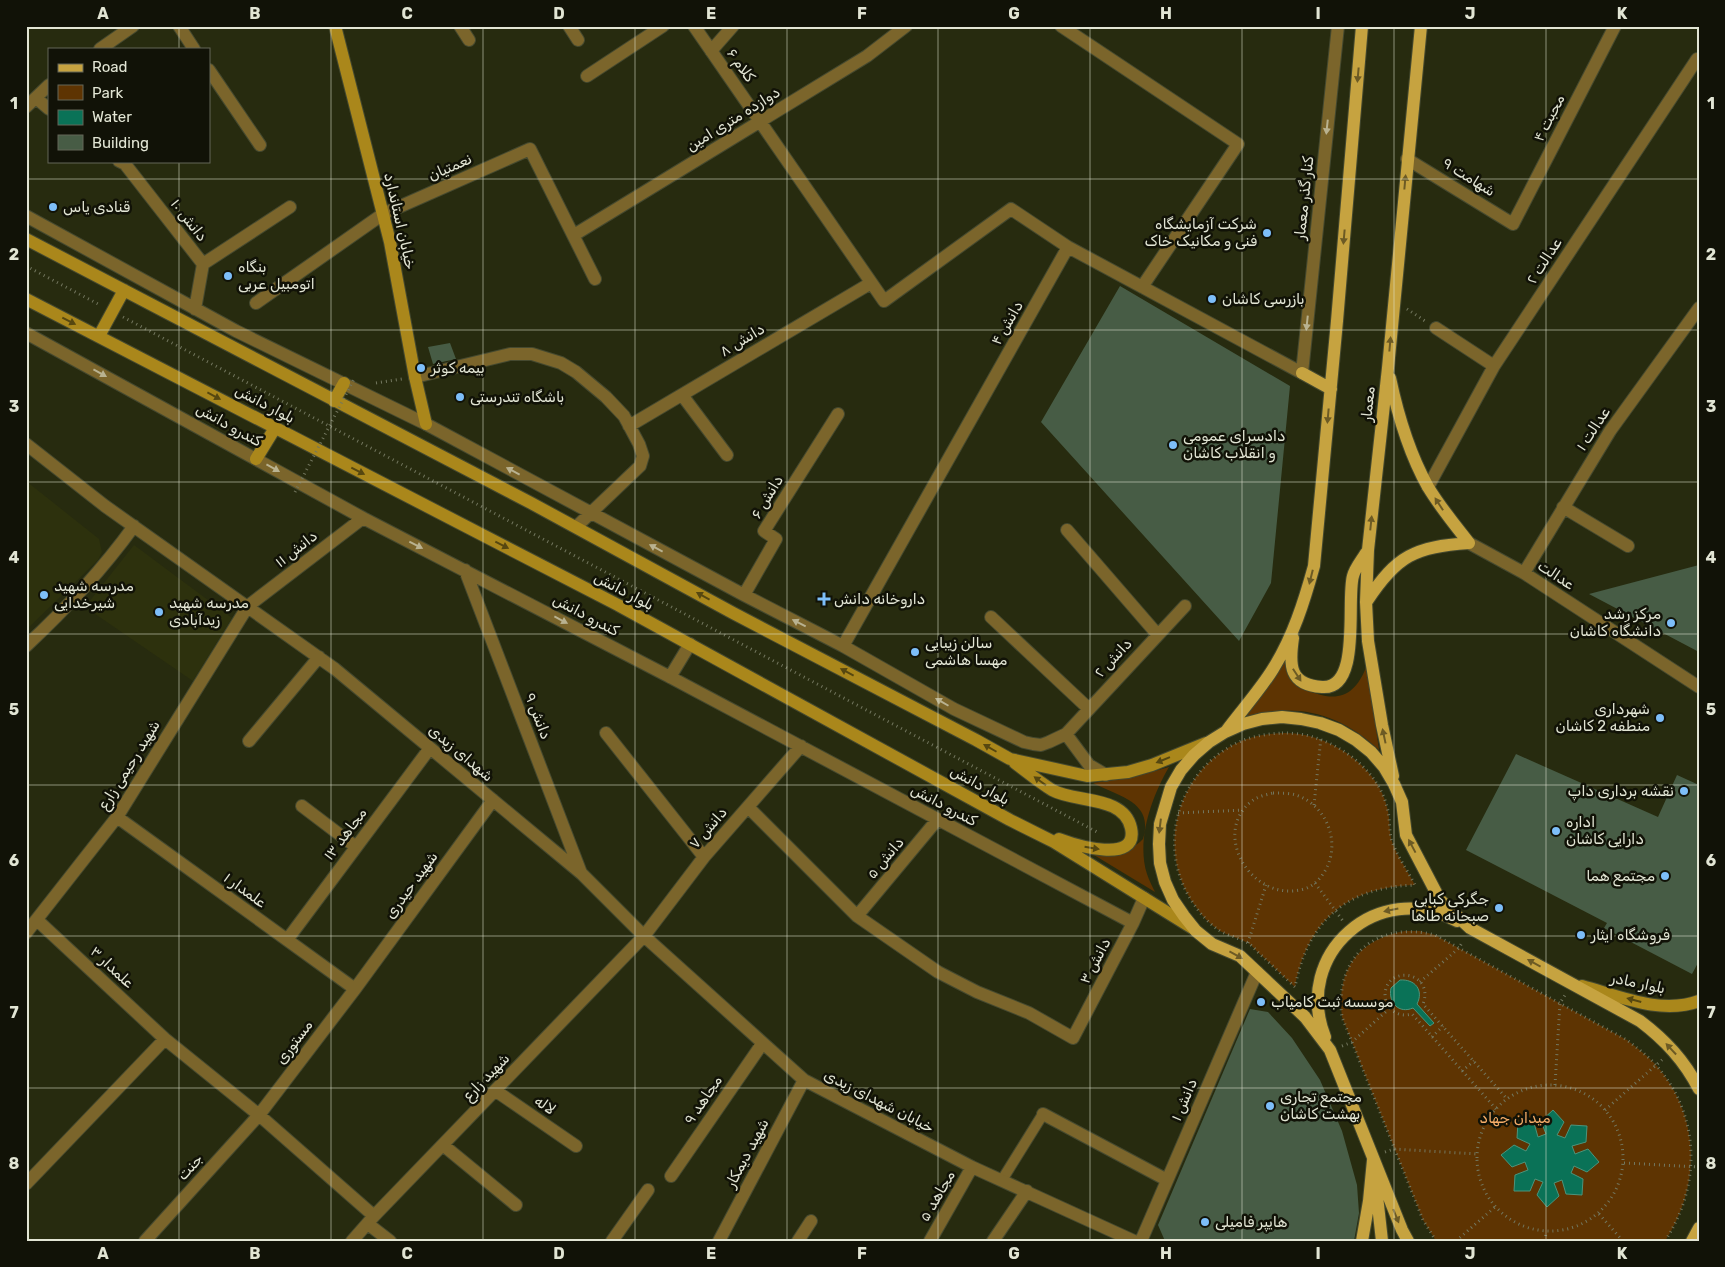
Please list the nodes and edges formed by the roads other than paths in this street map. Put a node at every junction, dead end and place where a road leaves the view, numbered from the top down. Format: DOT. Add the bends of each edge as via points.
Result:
graph roads {
  1 [pos="133,26"];
  2 [pos="179,26"];
  3 [pos="335,26"];
  4 [pos="460,26"];
  5 [pos="569,26"];
  6 [pos="663,26"];
  7 [pos="694,26"];
  8 [pos="733,26"];
  9 [pos="906,26"];
  10 [pos="1061,26"];
  11 [pos="1338,26"];
  12 [pos="1362,26"];
  13 [pos="1421,26"];
  14 [pos="1615,26"];
  15 [pos="469,40"];
  16 [pos="578,40"];
  17 [pos="101,48"];
  18 [pos="193,48"];
  19 [pos="711,51"];
  20 [pos="1696,59"];
  21 [pos="210,71"];
  22 [pos="587,76"];
  23 [pos="48,86"];
  24 [pos="36,98"];
  25 [pos="26,107"];
  26 [pos="48,108"];
  27 [pos="760,122"];
  28 [pos="260,145"];
  29 [pos="1407,158"];
  30 [pos="121,162"];
  31 [pos="290,206"];
  32 [pos="383,214"];
  33 [pos="26,216"];
  34 [pos="1513,224"];
  35 [pos="574,235"];
  36 [pos="26,239"];
  37 [pos="1068,247"];
  38 [pos="203,264"];
  39 [pos="595,279"];
  40 [pos="871,282"];
  41 [pos="1142,287"];
  42 [pos="124,290"];
  43 [pos="26,298"];
  44 [pos="256,304"];
  45 [pos="1699,308"];
  46 [pos="195,309"];
  47 [pos="1436,328"];
  48 [pos="26,334"];
  49 [pos="99,336"];
  50 [pos="1494,366"];
  51 [pos="1388,368"];
  52 [pos="1302,373"];
  53 [pos="415,377"];
  54 [pos="349,381"];
  55 [pos="1331,389"];
  56 [pos="682,395"];
  57 [pos="334,401"];
  58 [pos="838,414"];
  59 [pos="426,424"];
  60 [pos="629,426"];
  61 [pos="275,428"];
  62 [pos="26,444"];
  63 [pos="727,455"];
  64 [pos="256,459"];
  65 [pos="1428,486"];
  66 [pos="1563,508"];
  67 [pos="590,512"];
  68 [pos="363,518"];
  69 [pos="134,526"];
  70 [pos="576,527"];
  71 [pos="1066,530"];
  72 [pos="1469,543"];
  73 [pos="1628,546"];
  74 [pos="1368,550"];
  75 [pos="465,570"];
  76 [pos="1524,573"];
  77 [pos="744,595"];
  78 [pos="1366,602"];
  79 [pos="248,606"];
  80 [pos="1185,606"];
  81 [pos="991,617"];
  82 [pos="1295,628"];
  83 [pos="1157,634"];
  84 [pos="690,644"];
  85 [pos="26,646"];
  86 [pos="843,646"];
  87 [pos="319,658"];
  88 [pos="670,677"];
  89 [pos="1699,687"];
  90 [pos="1088,708"];
  91 [pos="1225,732"];
  92 [pos="606,733"];
  93 [pos="1066,734"];
  94 [pos="249,741"];
  95 [pos="1209,742"];
  96 [pos="801,746"];
  97 [pos="430,748"];
  98 [pos="1010,759"];
  99 [pos="1106,775"];
  100 [pos="1394,784"];
  101 [pos="493,800"];
  102 [pos="302,806"];
  103 [pos="748,807"];
  104 [pos="116,817"];
  105 [pos="937,820"];
  106 [pos="1028,828"];
  107 [pos="356,847"];
  108 [pos="704,857"];
  109 [pos="582,874"];
  110 [pos="1144,898"];
  111 [pos="857,916"];
  112 [pos="37,920"];
  113 [pos="1133,923"];
  114 [pos="1470,928"];
  115 [pos="1196,931"];
  116 [pos="26,933"];
  117 [pos="644,936"];
  118 [pos="287,940"];
  119 [pos="1257,972"];
  120 [pos="1571,983"];
  121 [pos="355,989"];
  122 [pos="1699,1001"];
  123 [pos="165,1039"];
  124 [pos="762,1044"];
  125 [pos="1330,1050"];
  126 [pos="804,1080"];
  127 [pos="1699,1087"];
  128 [pos="496,1091"];
  129 [pos="1043,1114"];
  130 [pos="259,1116"];
  131 [pos="443,1145"];
  132 [pos="576,1146"];
  133 [pos="1373,1157"];
  134 [pos="972,1167"];
  135 [pos="671,1176"];
  136 [pos="1002,1180"];
  137 [pos="1167,1180"];
  138 [pos="26,1184"];
  139 [pos="648,1190"];
  140 [pos="1026,1192"];
  141 [pos="516,1205"];
  142 [pos="371,1220"];
  143 [pos="811,1221"];
  144 [pos="144,1241"];
  145 [pos="352,1241"];
  146 [pos="390,1241"];
  147 [pos="612,1241"];
  148 [pos="719,1241"];
  149 [pos="798,1241"];
  150 [pos="930,1241"];
  151 [pos="994,1241"];
  152 [pos="1134,1241"];
  153 [pos="1141,1241"];
  154 [pos="1362,1241"];
  155 [pos="1382,1241"];
  156 [pos="1408,1241"];
  1 -- 17 [label="street"];
  2 -- 18 [label="street"];
  3 -- 32 [label="main road, خیابان استاندارد"];
  4 -- 15 [label="street"];
  5 -- 16 [label="street"];
  6 -- 22 [label="street"];
  7 -- 19 [label="street, کلام ۶"];
  8 -- 19 [label="street"];
  9 -- 27 [label="street, دوازده متری امین" via="867,56"];
  10 -- 41 [label="street" via="1238,144"];
  11 -- 52 [label="street, کنار گذر معمار, one-way"];
  12 -- 55 [label="main road, one-way"];
  13 -- 29 [label="main road, معمار"];
  14 -- 34 [label="street, محبت ۴"];
  19 -- 27 [label="street, کلام ۶"];
  20 -- 50 [label="street, عدالت ۲"];
  21 -- 28 [label="street"];
  23 -- 24 [label="street"];
  24 -- 25 [label="street"];
  24 -- 26 [label="street"];
  27 -- 35 [label="street, دوازده متری امین"];
  27 -- 40 [label="street, کلام ۶"];
  29 -- 34 [label="street, شهامت ۹"];
  51 -- 29 [label="main road, معمار, one-way"];
  30 -- 38 [label="street, دانش ۱۰"];
  31 -- 38 [label="street"];
  32 -- 35 [label="street, نعمتیان" via="530,149"];
  32 -- 44 [label="street, نعمتیان"];
  32 -- 53 [label="main road, خیابان استاندارد"];
  33 -- 46 [label="street"];
  35 -- 39 [label="street"];
  36 -- 42 [label="main road"];
  37 -- 40 [label="street, کلام ۶" via="1011,208 884,301"];
  37 -- 41 [label="street"];
  37 -- 86 [label="street, دانش ۴"];
  38 -- 46 [label="street, دانش ۱۰"];
  40 -- 56 [label="street, دانش ۸"];
  41 -- 52 [label="street"];
  42 -- 49 [label="main road"];
  42 -- 57 [label="main road"];
  43 -- 49 [label="main road, بلوار دانش, one-way"];
  45 -- 66 [label="street, عدالت ۱" via="1610,431"];
  46 -- 54 [label="street"];
  47 -- 50 [label="street"];
  48 -- 64 [label="street, کندرو دانش, one-way"];
  49 -- 61 [label="main road, بلوار دانش, one-way"];
  50 -- 65 [label="street, عدالت ۲"];
  51 -- 65 [label="main road" via="1408,445"];
  74 -- 51 [label="main road, معمار, one-way"];
  52 -- 55 [label="main road"];
  53 -- 59 [label="main road, خیابان استاندارد"];
  53 -- 60 [label="street" via="510,354 532,354 561,363 576,372 606,397"];
  54 -- 57 [label="main road"];
  54 -- 59 [label="street"];
  55 -- 82 [label="main road, one-way" via="1314,566"];
  56 -- 60 [label="street, دانش ۸"];
  56 -- 63 [label="street"];
  57 -- 70 [label="main road"];
  58 -- 77 [label="street, دانش ۶" via="764,531 776,539"];
  67 -- 59 [label="street, one-way"];
  60 -- 67 [label="street" via="643,456 640,466"];
  61 -- 64 [label="main road"];
  61 -- 84 [label="main road, بلوار دانش, one-way"];
  62 -- 69 [label="street, شهدای زیدی"];
  64 -- 68 [label="street, کندرو دانش, one-way"];
  72 -- 65 [label="main road, one-way"];
  66 -- 73 [label="street"];
  66 -- 76 [label="street, عدالت ۱"];
  67 -- 70 [label="street"];
  77 -- 67 [label="street, one-way"];
  68 -- 75 [label="street, کندرو دانش, one-way"];
  68 -- 79 [label="street, دانش ۱۱"];
  69 -- 79 [label="street, شهدای زیدی"];
  69 -- 85 [label="street" via="110,559"];
  98 -- 70 [label="main road, one-way"];
  71 -- 83 [label="street"];
  72 -- 76 [label="street, عدالت"];
  72 -- 78 [label="main road" via="1446,544 1408,556 1380,582"];
  74 -- 78 [label="main road, معمار"];
  82 -- 74 [label="main road, one-way" via="1292,665 1297,679 1313,687 1325,688 1336,684 1347,668 1353,576"];
  75 -- 88 [label="street, کندرو دانش, one-way"];
  75 -- 109 [label="street, دانش ۹"];
  76 -- 89 [label="street, عدالت"];
  86 -- 77 [label="street, one-way"];
  100 -- 78 [label="main road, معمار, one-way" via="1368,641"];
  79 -- 87 [label="street, شهدای زیدی"];
  79 -- 104 [label="street, شهید رحیمی زارع"];
  80 -- 83 [label="street, دانش ۲"];
  81 -- 90 [label="street"];
  82 -- 91 [label="main road" via="1272,671"];
  83 -- 90 [label="street, دانش ۲"];
  84 -- 88 [label="street"];
  84 -- 106 [label="main road, بلوار دانش"];
  93 -- 86 [label="street, one-way" via="1041,745 1024,742 954,709"];
  87 -- 94 [label="street"];
  87 -- 97 [label="street, شهدای زیدی"];
  88 -- 96 [label="street, کندرو دانش"];
  90 -- 93 [label="street, دانش ۲"];
  91 -- 95 [label="main road"];
  91 -- 100 [label="main road" via="1243,724 1282,717 1326,725 1356,740 1371,752"];
  92 -- 108 [label="street"];
  93 -- 99 [label="street" via="1089,765"];
  95 -- 99 [label="main road, one-way" via="1152,765"];
  95 -- 115 [label="main road, one-way" via="1181,770 1171,787 1160,824 1160,863 1165,882 1173,900"];
  96 -- 103 [label="street, دانش ۷"];
  96 -- 105 [label="street, کندرو دانش"];
  97 -- 101 [label="street, شهدای زیدی"];
  97 -- 107 [label="street, مجاهد ۱۳"];
  98 -- 99 [label="main road" via="1087,776"];
  106 -- 98 [label="main road, one-way" via="1075,845 1103,850 1123,847 1130,843 1132,837 1124,814 1112,806 1054,791"];
  114 -- 100 [label="main road, one-way" via="1440,900 1406,835 1402,802"];
  101 -- 109 [label="street, شهدای زیدی"];
  101 -- 121 [label="street, شهید حیدری"];
  102 -- 107 [label="street"];
  103 -- 108 [label="street, دانش ۷"];
  103 -- 111 [label="street"];
  104 -- 112 [label="street, شهید رحیمی زارع"];
  104 -- 118 [label="street, علمدار ۱"];
  105 -- 111 [label="street, دانش ۵"];
  105 -- 113 [label="street, کندرو دانش"];
  106 -- 110 [label="main road, بلوار دانش"];
  107 -- 118 [label="street, مجاهد ۱۳"];
  108 -- 117 [label="street, دانش ۷"];
  109 -- 117 [label="street, شهدای زیدی"];
  110 -- 113 [label="street, دانش ۳"];
  110 -- 115 [label="main road, بلوار دانش"];
  111 -- 113 [label="street, دانش ۳" via="938,972 1073,1038"];
  112 -- 116 [label="street, شهید رحیمی زارع"];
  112 -- 123 [label="street, علمدار ۳"];
  120 -- 114 [label="main road, one-way"];
  114 -- 125 [label="main road, one-way" via="1444,914 1424,908 1404,908 1365,919 1350,930 1324,964 1318,983 1319,1023"];
  115 -- 119 [label="main road, one-way" via="1212,944 1240,956"];
  117 -- 124 [label="street, خیابان شهدای زیدی"];
  117 -- 128 [label="street, شهید زارع"];
  118 -- 121 [label="street, علمدار ۱"];
  119 -- 125 [label="main road" via="1305,1017"];
  119 -- 137 [label="street, دانش ۱"];
  122 -- 120 [label="main road, بلوار مادر, one-way" via="1657,1007"];
  127 -- 120 [label="main road, one-way" via="1674,1050 1658,1034"];
  121 -- 130 [label="street, مستوری"];
  123 -- 130 [label="street, علمدار ۳"];
  123 -- 138 [label="street"];
  124 -- 126 [label="street, خیابان شهدای زیدی"];
  124 -- 135 [label="street, مجاهد ۹"];
  125 -- 133 [label="main road"];
  126 -- 134 [label="street, خیابان شهدای زیدی"];
  126 -- 148 [label="street, شهید دیمکار"];
  128 -- 131 [label="street, شهید زارع"];
  128 -- 132 [label="street, لاله"];
  129 -- 136 [label="lane"];
  129 -- 137 [label="street"];
  130 -- 142 [label="street, علمدار ۳"];
  130 -- 144 [label="street, جنت"];
  131 -- 141 [label="street"];
  131 -- 142 [label="street, شهید زارع"];
  133 -- 154 [label="main road"];
  133 -- 155 [label="main road"];
  133 -- 156 [label="main road, one-way"];
  134 -- 136 [label="street, خیابان شهدای زیدی"];
  134 -- 150 [label="street, مجاهد ۵"];
  136 -- 140 [label="street, خیابان شهدای زیدی"];
  137 -- 153 [label="street, دانش ۱"];
  139 -- 147 [label="street"];
  140 -- 151 [label="street"];
  140 -- 152 [label="street, خیابان شهدای زیدی"];
  142 -- 145 [label="street, شهید زارع"];
  142 -- 146 [label="street, علمدار ۳"];
  143 -- 149 [label="street"];
}
